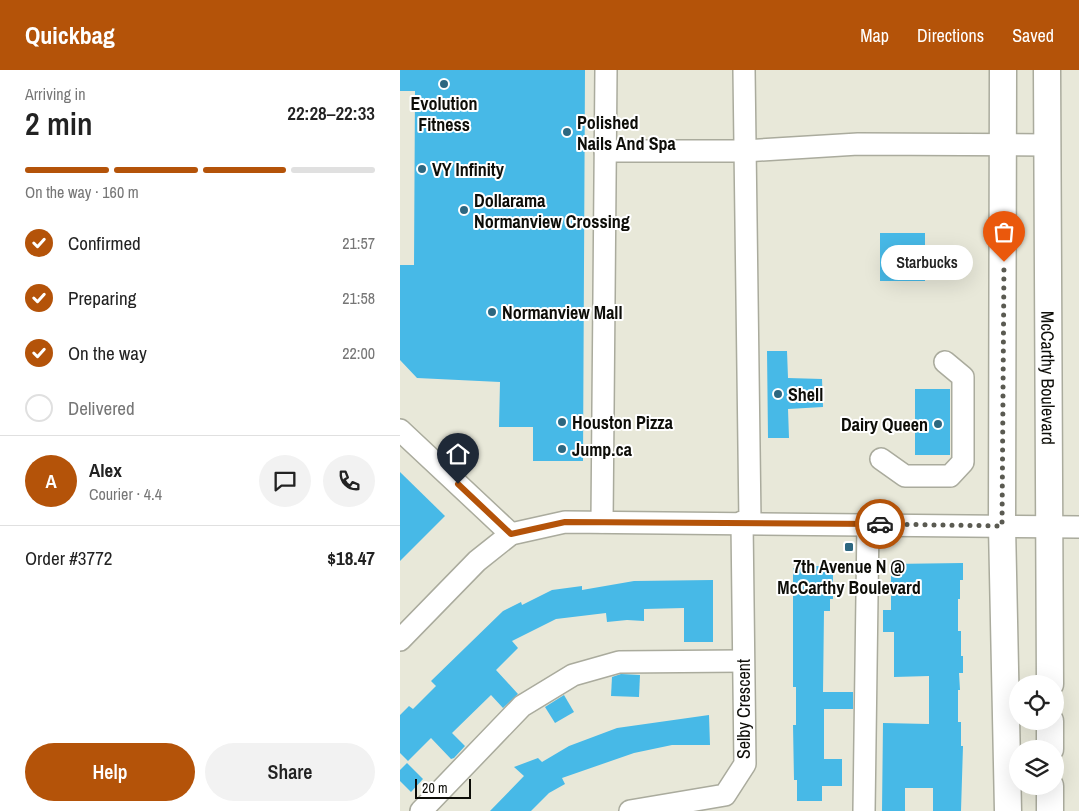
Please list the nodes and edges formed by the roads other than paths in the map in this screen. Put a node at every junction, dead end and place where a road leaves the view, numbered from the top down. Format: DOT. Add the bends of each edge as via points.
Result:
graph roads {
  1 [pos="606,70"];
  2 [pos="744,70"];
  3 [pos="1003,70"];
  4 [pos="1047,70"];
  5 [pos="1004,145"];
  6 [pos="1047,145"];
  7 [pos="605,151"];
  8 [pos="744,151"];
  9 [pos="945,362"];
  10 [pos="401,434"];
  11 [pos="880,459"];
  12 [pos="602,522"];
  13 [pos="746,522"];
  14 [pos="868,524"];
  15 [pos="1002,526"];
  16 [pos="1050,526"];
  17 [pos="1079,527"];
  18 [pos="511,534"];
  19 [pos="400,640"];
  20 [pos="743,661"];
  21 [pos="1050,675"];
  22 [pos="1050,795"];
  23 [pos="421,811"];
  24 [pos="630,811"];
  25 [pos="864,811"];
  26 [pos="1008,811"];
  27 [pos="1050,811"];
  1 -- 7 [label="street"];
  2 -- 8 [label="street, Selby Crescent"];
  3 -- 5 [label="main road"];
  4 -- 6 [label="main road, McCarthy Boulevard"];
  5 -- 6 [label="street"];
  5 -- 8 [label="street" via="858,144"];
  5 -- 15 [label="main road"];
  6 -- 16 [label="main road, McCarthy Boulevard"];
  7 -- 8 [label="street"];
  7 -- 12 [label="street"];
  8 -- 13 [label="street, Selby Crescent"];
  9 -- 11 [label="street" via="963,377 963,462 950,476 906,476"];
  10 -- 18 [label="street"];
  12 -- 13 [label="street"];
  12 -- 18 [label="street" via="565,522"];
  13 -- 14 [label="street"];
  13 -- 20 [label="street, Selby Crescent"];
  14 -- 15 [label="street"];
  14 -- 25 [label="street"];
  15 -- 16 [label="street"];
  15 -- 26 [label="main road"];
  16 -- 17 [label="street"];
  16 -- 21 [label="main road, McCarthy Boulevard"];
  18 -- 19 [label="street" via="477,562"];
  20 -- 23 [label="street" via="619,662 573,675 522,706"];
  20 -- 24 [label="street, Selby Crescent" via="745,764 725,795"];
  22 -- 27 [label="main road"];
}
